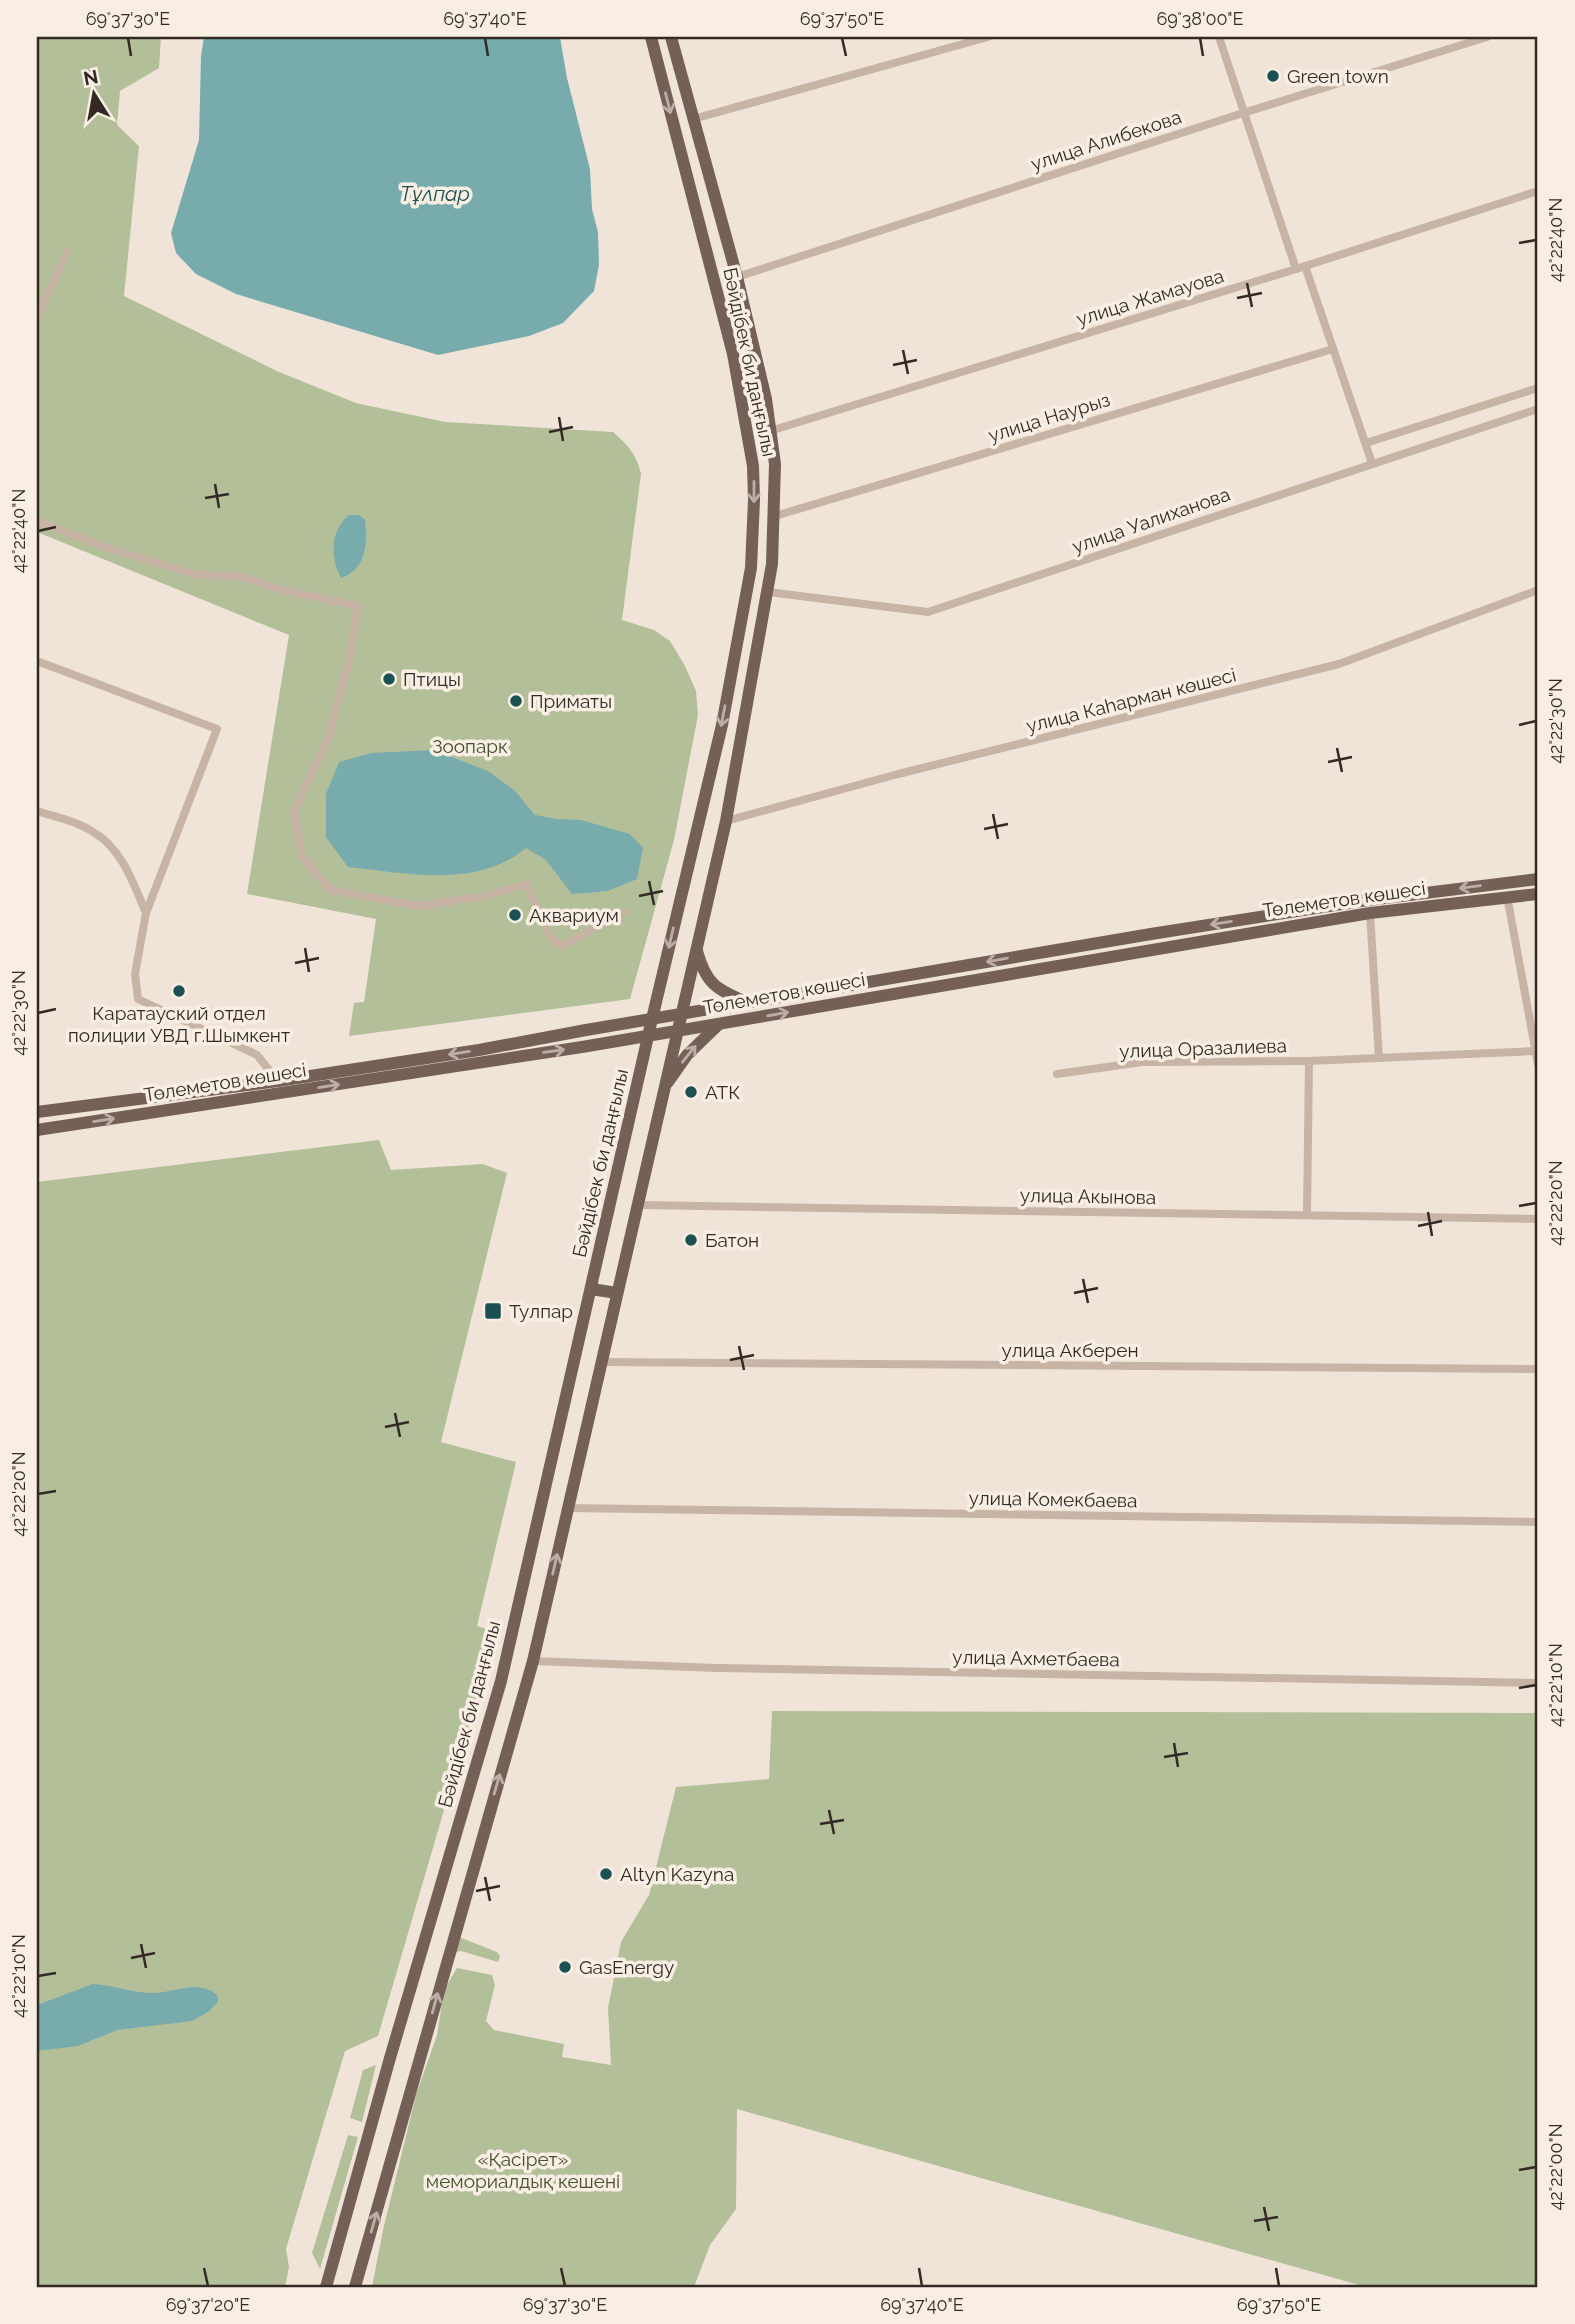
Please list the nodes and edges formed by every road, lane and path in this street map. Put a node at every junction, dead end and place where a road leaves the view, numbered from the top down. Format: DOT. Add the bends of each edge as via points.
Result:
graph roads {
  1 [pos="650,37"];
  2 [pos="671,37"];
  3 [pos="988,37"];
  4 [pos="1219,37"];
  5 [pos="1487,37"];
  6 [pos="1243,113"];
  7 [pos="693,119"];
  8 [pos="1538,191"];
  9 [pos="67,252"];
  10 [pos="1301,267"];
  11 [pos="737,277"];
  12 [pos="41,301"];
  13 [pos="37,318"];
  14 [pos="1333,349"];
  15 [pos="1538,388"];
  16 [pos="1538,409"];
  17 [pos="770,430"];
  18 [pos="1366,443"];
  19 [pos="1372,463"];
  20 [pos="775,516"];
  21 [pos="37,521"];
  22 [pos="1538,590"];
  23 [pos="768,592"];
  24 [pos="37,661"];
  25 [pos="37,811"];
  26 [pos="726,821"];
  27 [pos="1538,879"];
  28 [pos="1538,894"];
  29 [pos="1507,896"];
  30 [pos="624,912"];
  31 [pos="146,913"];
  32 [pos="1370,913"];
  33 [pos="696,948"];
  34 [pos="747,1002"];
  35 [pos="681,1014"];
  36 [pos="652,1019"];
  37 [pos="718,1024"];
  38 [pos="677,1031"];
  39 [pos="648,1036"];
  40 [pos="1535,1051"];
  41 [pos="1379,1058"];
  42 [pos="1309,1061"];
  43 [pos="1538,1064"];
  44 [pos="1057,1074"];
  45 [pos="278,1081"];
  46 [pos="664,1088"];
  47 [pos="37,1112"];
  48 [pos="37,1130"];
  49 [pos="638,1205"];
  50 [pos="1307,1215"];
  51 [pos="1538,1219"];
  52 [pos="591,1289"];
  53 [pos="617,1293"];
  54 [pos="601,1362"];
  55 [pos="1538,1369"];
  56 [pos="568,1508"];
  57 [pos="1538,1522"];
  58 [pos="533,1661"];
  59 [pos="1538,1683"];
  60 [pos="326,2287"];
  61 [pos="355,2287"];
  1 -- 36 [label="main road, Бәйдібек би даңғылы, one-way" via="733,354 754,480 751,568 722,725"];
  2 -- 7 [label="main road, Бәйдібек би даңғылы"];
  3 -- 7 [label="street"];
  4 -- 6 [label="street"];
  5 -- 6 [label="street, улица Алибекова"];
  6 -- 10 [label="street"];
  6 -- 11 [label="street, улица Алибекова"];
  7 -- 11 [label="main road, Бәйдібек би даңғылы"];
  8 -- 10 [label="street, улица Жамауова"];
  9 -- 12 [label="street"];
  10 -- 14 [label="street"];
  10 -- 17 [label="street, улица Жамауова"];
  11 -- 17 [label="main road, Бәйдібек би даңғылы"];
  12 -- 13 [label="street"];
  14 -- 18 [label="street"];
  14 -- 20 [label="street, улица Наурыз"];
  15 -- 18 [label="street"];
  16 -- 19 [label="street, улица Уалиханова"];
  17 -- 20 [label="main road, Бәйдібек би даңғылы"];
  18 -- 19 [label="street"];
  19 -- 23 [label="street, улица Уалиханова" via="928,612"];
  20 -- 23 [label="main road, Бәйдібек би даңғылы"];
  21 -- 30 [label="street" via="197,575 240,576 358,606 328,738 294,812 302,856 330,890 419,906 526,884 551,938 562,946"];
  22 -- 26 [label="street, улица Каһарман көшесі" via="1339,664"];
  23 -- 26 [label="main road, Бәйдібек би даңғылы"];
  24 -- 31 [label="street" via="217,729"];
  25 -- 31 [label="street" via="95,832 114,849"];
  26 -- 33 [label="main road, Бәйдібек би даңғылы"];
  27 -- 34 [label="main road, Төлеметов көшесі, one-way" via="1335,905"];
  28 -- 29 [label="main road, Төлеметов көшесі"];
  29 -- 32 [label="main road, Төлеметов көшесі"];
  29 -- 40 [label="street"];
  31 -- 45 [label="street" via="135,974 138,999 257,1055"];
  37 -- 32 [label="main road, Төлеметов көшесі, one-way"];
  32 -- 41 [label="street"];
  33 -- 34 [label="main road" via="712,985"];
  33 -- 35 [label="main road, Бәйдібек би даңғылы"];
  34 -- 35 [label="main road, Төлеметов көшесі"];
  35 -- 36 [label="main road, Төлеметов көшесі"];
  35 -- 38 [label="main road, Бәйдібек би даңғылы"];
  36 -- 39 [label="main road, Бәйдібек би даңғылы"];
  36 -- 45 [label="main road, Төлеметов көшесі, one-way"];
  37 -- 38 [label="main road, Төлеметов көшесі"];
  46 -- 37 [label="main road, one-way"];
  38 -- 39 [label="main road, Төлеметов көшесі"];
  38 -- 46 [label="main road, Бәйдібек би даңғылы"];
  48 -- 39 [label="main road, Төлеметов көшесі, one-way"];
  39 -- 52 [label="main road, Бәйдібек би даңғылы"];
  40 -- 41 [label="street, улица Оразалиева"];
  40 -- 43 [label="street"];
  41 -- 42 [label="street, улица Оразалиева"];
  42 -- 44 [label="street, улица Оразалиева" via="1142,1062"];
  42 -- 50 [label="street, улица Оразалиева"];
  45 -- 47 [label="main road, Төлеметов көшесі"];
  46 -- 49 [label="main road, Бәйдібек би даңғылы"];
  49 -- 50 [label="street, улица Акынова"];
  49 -- 53 [label="main road, Бәйдібек би даңғылы"];
  50 -- 51 [label="street, улица Акынова"];
  52 -- 53 [label="main road"];
  52 -- 60 [label="main road, Бәйдібек би даңғылы" via="501,1681"];
  53 -- 54 [label="main road, Бәйдібек би даңғылы"];
  54 -- 55 [label="street, улица Акберен"];
  54 -- 56 [label="main road, Бәйдібек би даңғылы"];
  56 -- 57 [label="street, улица Комекбаева"];
  58 -- 56 [label="main road, Бәйдібек би даңғылы, one-way"];
  58 -- 59 [label="street, улица Ахметбаева"];
  61 -- 58 [label="main road, Бәйдібек би даңғылы, one-way"];
}
